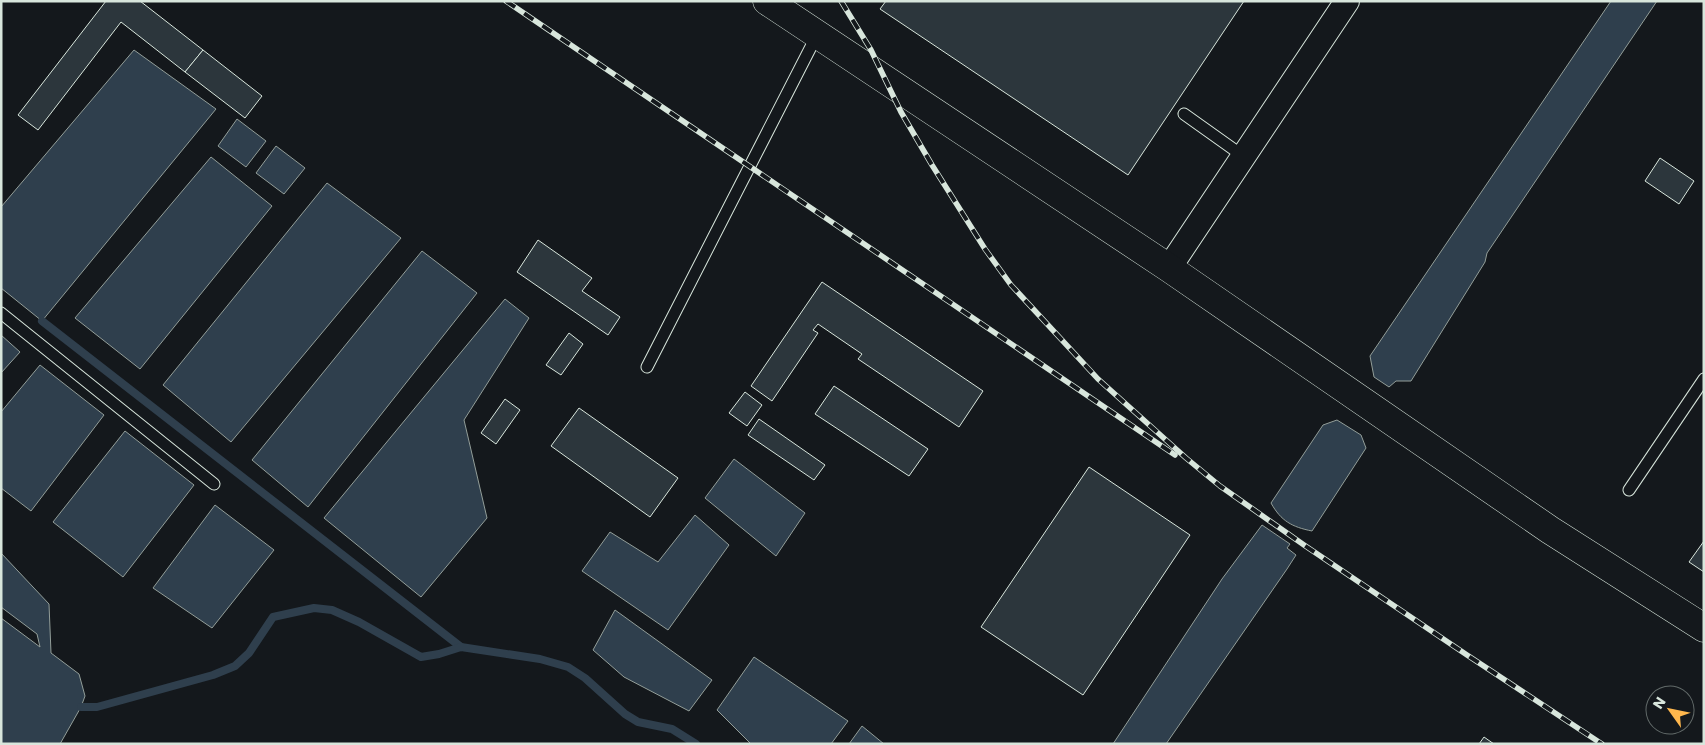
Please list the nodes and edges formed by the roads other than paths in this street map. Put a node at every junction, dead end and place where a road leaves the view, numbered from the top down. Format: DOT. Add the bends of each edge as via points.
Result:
graph roads {
  1 [pos="767,1"];
  2 [pos="1347,1"];
  3 [pos="816,35"];
  4 [pos="1184,114"];
  5 [pos="1243,156"];
  6 [pos="1169,268"];
  7 [pos="1,313"];
  8 [pos="647,367"];
  9 [pos="1704,379"];
  10 [pos="214,484"];
  11 [pos="1629,490"];
  12 [pos="1704,628"];
  1 -- 3 [label="street"];
  2 -- 5 [label="street"];
  3 -- 6 [label="street"];
  3 -- 8 [label="lane"];
  4 -- 5 [label="lane"];
  5 -- 6 [label="street"];
  6 -- 12 [label="street" via="1550,530"];
  7 -- 10 [label="lane"];
  9 -- 11 [label="lane"];
}
